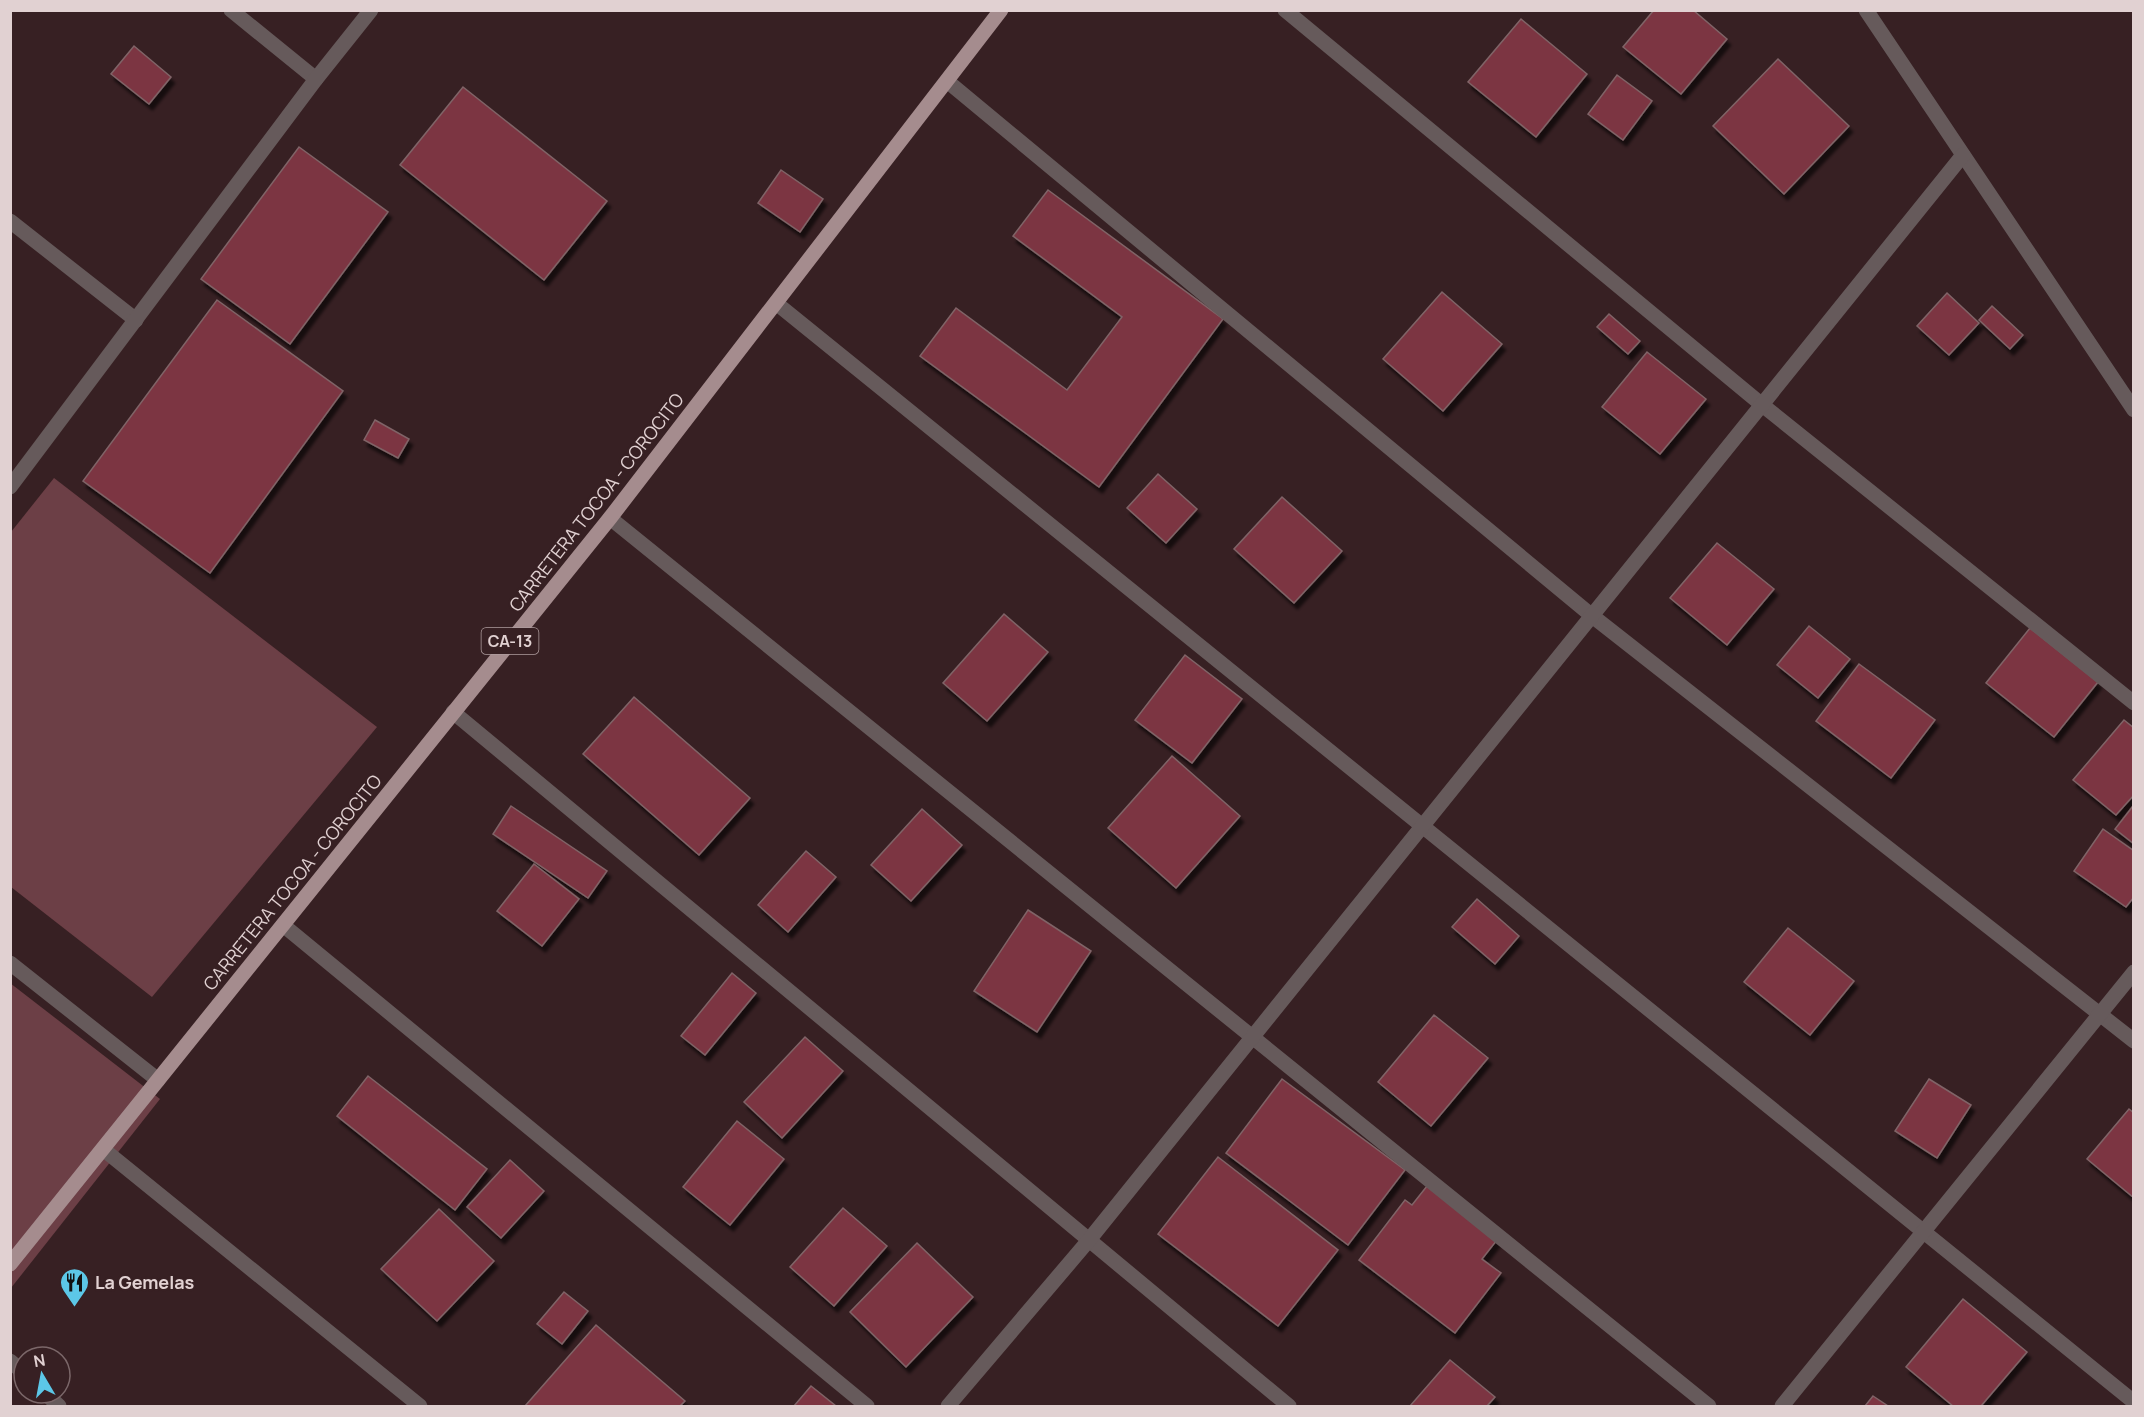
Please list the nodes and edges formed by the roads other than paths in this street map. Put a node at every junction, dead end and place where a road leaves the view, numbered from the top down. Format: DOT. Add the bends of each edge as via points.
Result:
graph roads {
  1 [pos="231,10"];
  2 [pos="371,10"];
  3 [pos="1001,10"];
  4 [pos="1285,10"];
  5 [pos="1866,10"];
  6 [pos="316,79"];
  7 [pos="947,81"];
  8 [pos="1963,155"];
  9 [pos="10,221"];
  10 [pos="776,303"];
  11 [pos="136,320"];
  12 [pos="1761,404"];
  13 [pos="2133,410"];
  14 [pos="10,487"];
  15 [pos="610,518"];
  16 [pos="1591,615"];
  17 [pos="2133,703"];
  18 [pos="453,712"];
  19 [pos="1422,826"];
  20 [pos="283,925"];
  21 [pos="10,963"];
  22 [pos="2133,972"];
  23 [pos="2100,1013"];
  24 [pos="1252,1038"];
  25 [pos="2133,1041"];
  26 [pos="158,1080"];
  27 [pos="103,1149"];
  28 [pos="1923,1232"];
  29 [pos="1089,1240"];
  30 [pos="10,1264"];
  31 [pos="2133,1402"];
  32 [pos="420,1407"];
  33 [pos="867,1407"];
  34 [pos="948,1407"];
  35 [pos="1290,1407"];
  36 [pos="1709,1407"];
  37 [pos="1782,1407"];
  1 -- 6 [label="street"];
  2 -- 6 [label="street"];
  3 -- 7 [label="main road, CARRETERA TOCOA - COROCITO / CA-13"];
  4 -- 12 [label="street"];
  5 -- 8 [label="street"];
  6 -- 11 [label="street"];
  7 -- 10 [label="main road, CARRETERA TOCOA - COROCITO / CA-13"];
  7 -- 16 [label="street"];
  8 -- 12 [label="street"];
  8 -- 13 [label="street"];
  9 -- 11 [label="street"];
  10 -- 15 [label="main road, CARRETERA TOCOA - COROCITO / CA-13"];
  10 -- 19 [label="street"];
  11 -- 14 [label="street"];
  12 -- 16 [label="street"];
  12 -- 17 [label="street"];
  15 -- 18 [label="main road, CARRETERA TOCOA - COROCITO / CA-13"];
  15 -- 24 [label="street"];
  16 -- 19 [label="street"];
  16 -- 23 [label="street"];
  18 -- 20 [label="main road, CARRETERA TOCOA - COROCITO / CA-13"];
  18 -- 29 [label="street"];
  19 -- 24 [label="street"];
  19 -- 28 [label="street"];
  20 -- 26 [label="main road, CARRETERA TOCOA - COROCITO / CA-13"];
  20 -- 33 [label="street"];
  21 -- 26 [label="street"];
  22 -- 23 [label="street"];
  23 -- 25 [label="street"];
  23 -- 28 [label="street"];
  24 -- 29 [label="street"];
  24 -- 36 [label="street"];
  26 -- 27 [label="main road, CARRETERA TOCOA - COROCITO / CA-13"];
  27 -- 30 [label="main road, CARRETERA TOCOA - COROCITO / CA-13"];
  27 -- 32 [label="street"];
  28 -- 31 [label="street"];
  28 -- 37 [label="street"];
  29 -- 34 [label="street"];
  29 -- 35 [label="street"];
}
